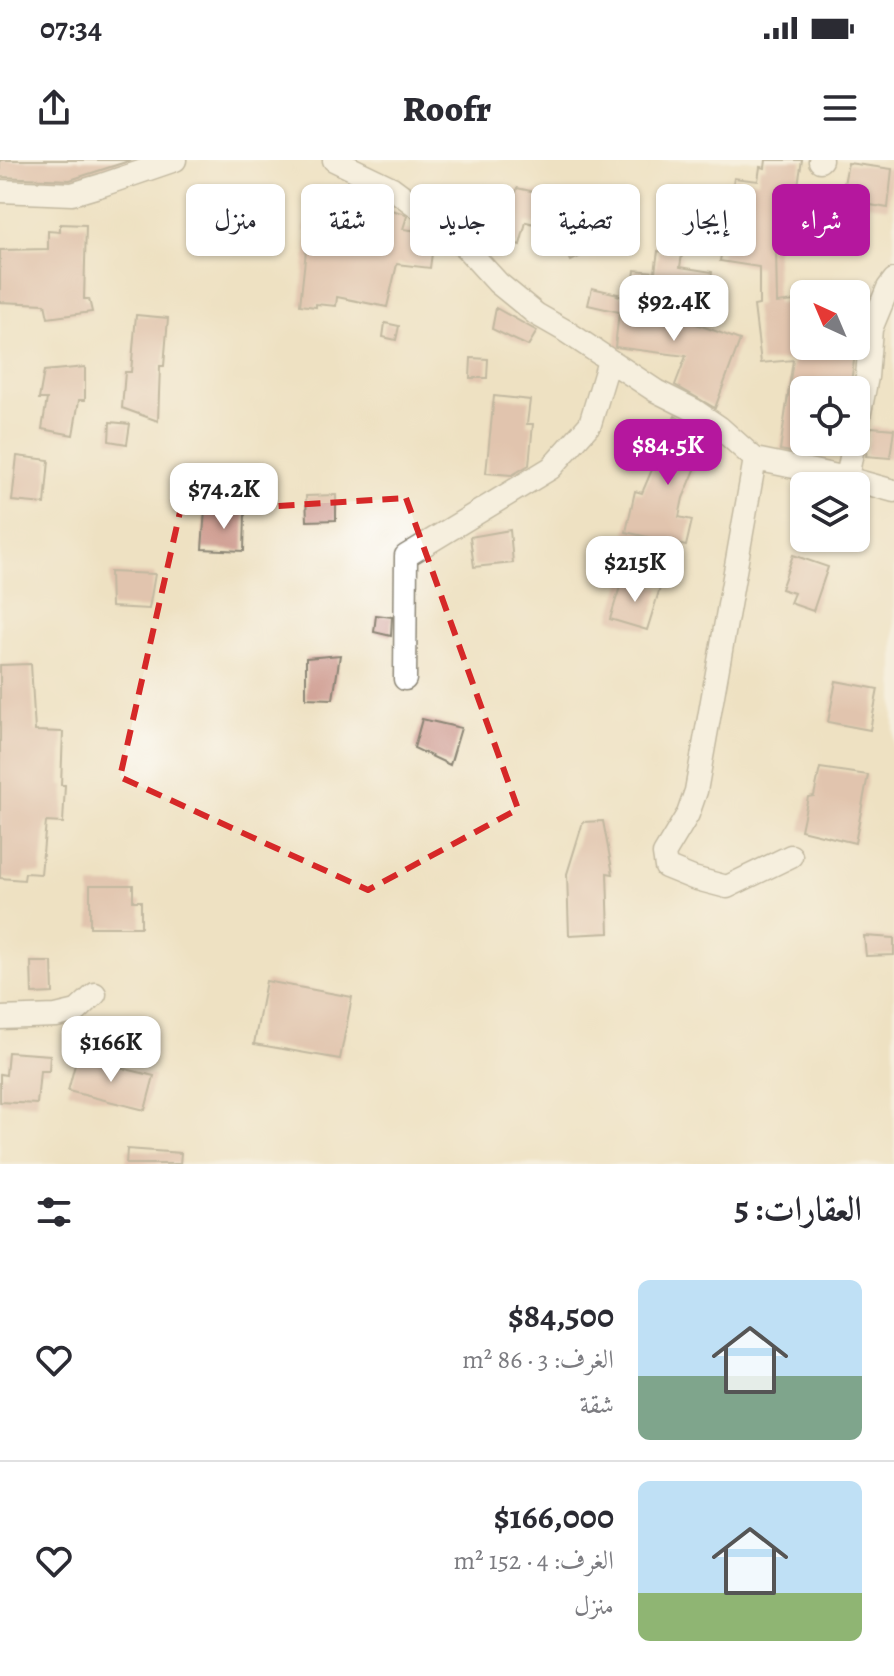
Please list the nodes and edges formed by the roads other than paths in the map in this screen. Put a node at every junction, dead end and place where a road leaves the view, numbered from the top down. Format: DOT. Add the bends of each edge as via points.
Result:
graph roads {
  1 [pos="175,160"];
  2 [pos="334,160"];
  3 [pos="0,191"];
  4 [pos="894,280"];
  5 [pos="609,361"];
  6 [pos="867,376"];
  7 [pos="755,459"];
  8 [pos="818,472"];
  9 [pos="870,484"];
  10 [pos="894,491"];
  11 [pos="405,679"];
  12 [pos="791,856"];
  13 [pos="95,994"];
  14 [pos="0,1018"];
  1 -- 3 [label="street" via="72,194"];
  2 -- 5 [label="street" via="392,188 536,314"];
  4 -- 6 [label="street" via="871,329"];
  5 -- 7 [label="street" via="694,410"];
  5 -- 11 [label="street" via="590,424 551,468 406,556"];
  7 -- 8 [label="street"];
  7 -- 12 [label="street" via="696,791 664,854 666,867 727,887"];
  9 -- 10 [label="street"];
  13 -- 14 [label="street" via="77,1011"];
}
